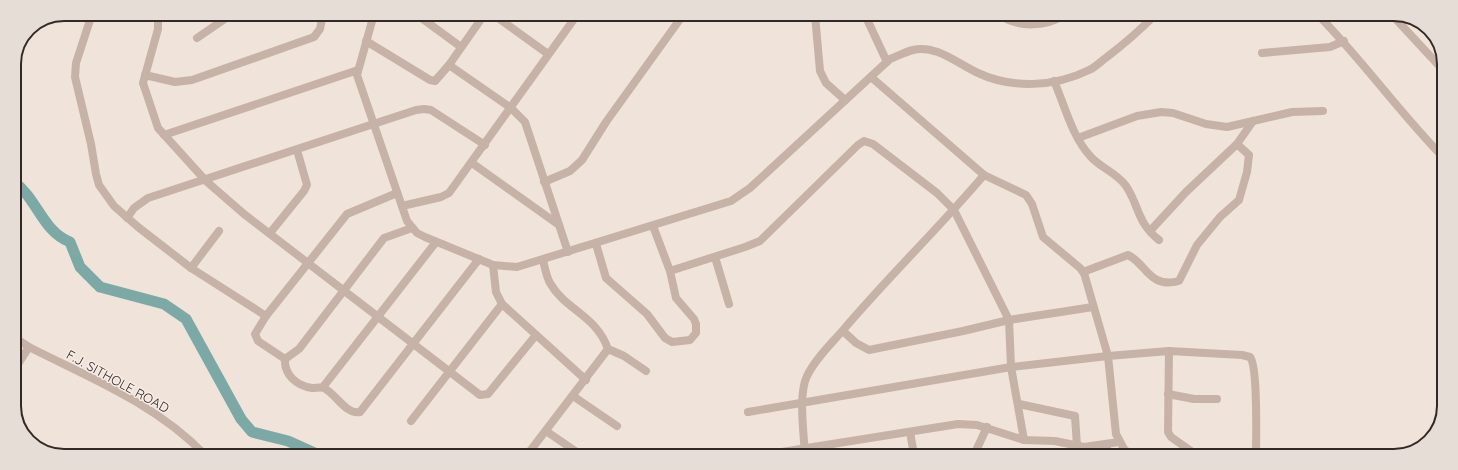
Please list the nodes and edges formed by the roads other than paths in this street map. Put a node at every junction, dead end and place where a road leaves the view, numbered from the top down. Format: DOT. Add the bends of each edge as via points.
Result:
graph roads {
  1 [pos="90,21"];
  2 [pos="158,21"];
  3 [pos="222,21"];
  4 [pos="321,21"];
  5 [pos="372,21"];
  6 [pos="426,21"];
  7 [pos="480,21"];
  8 [pos="505,21"];
  9 [pos="570,21"];
  10 [pos="679,21"];
  11 [pos="816,21"];
  12 [pos="868,21"];
  13 [pos="1012,21"];
  14 [pos="1052,21"];
  15 [pos="1149,21"];
  16 [pos="1326,21"];
  17 [pos="1399,21"];
  18 [pos="197,38"];
  19 [pos="366,41"];
  20 [pos="1344,41"];
  21 [pos="461,47"];
  22 [pos="1262,53"];
  23 [pos="548,54"];
  24 [pos="887,62"];
  25 [pos="1437,63"];
  26 [pos="449,65"];
  27 [pos="358,70"];
  28 [pos="145,75"];
  29 [pos="871,77"];
  30 [pos="1054,81"];
  31 [pos="845,100"];
  32 [pos="511,108"];
  33 [pos="1323,111"];
  34 [pos="1253,121"];
  35 [pos="375,124"];
  36 [pos="164,135"];
  37 [pos="1078,138"];
  38 [pos="1237,144"];
  39 [pos="485,145"];
  40 [pos="297,150"];
  41 [pos="1437,150"];
  42 [pos="472,163"];
  43 [pos="984,175"];
  44 [pos="206,181"];
  45 [pos="544,182"];
  46 [pos="397,193"];
  47 [pos="402,206"];
  48 [pos="954,210"];
  49 [pos="127,218"];
  50 [pos="558,224"];
  51 [pos="653,226"];
  52 [pos="412,228"];
  53 [pos="219,231"];
  54 [pos="1150,231"];
  55 [pos="270,233"];
  56 [pos="1159,240"];
  57 [pos="436,242"];
  58 [pos="596,244"];
  59 [pos="568,252"];
  60 [pos="715,257"];
  61 [pos="479,259"];
  62 [pos="543,260"];
  63 [pos="309,263"];
  64 [pos="493,265"];
  65 [pos="191,268"];
  66 [pos="670,270"];
  67 [pos="1083,272"];
  68 [pos="343,289"];
  69 [pos="502,304"];
  70 [pos="729,304"];
  71 [pos="1093,307"];
  72 [pos="266,316"];
  73 [pos="379,317"];
  74 [pos="1008,320"];
  75 [pos="843,330"];
  76 [pos="536,335"];
  77 [pos="21,342"];
  78 [pos="414,344"];
  79 [pos="29,347"];
  80 [pos="608,349"];
  81 [pos="1169,351"];
  82 [pos="1108,356"];
  83 [pos="21,359"];
  84 [pos="285,359"];
  85 [pos="1011,367"];
  86 [pos="646,371"];
  87 [pos="449,372"];
  88 [pos="586,380"];
  89 [pos="323,387"];
  90 [pos="1168,394"];
  91 [pos="573,396"];
  92 [pos="1217,400"];
  93 [pos="803,402"];
  94 [pos="1019,404"];
  95 [pos="748,412"];
  96 [pos="410,422"];
  97 [pos="618,426"];
  98 [pos="987,427"];
  99 [pos="546,431"];
  100 [pos="910,432"];
  101 [pos="1024,440"];
  102 [pos="1119,442"];
  103 [pos="1107,444"];
  104 [pos="1077,446"];
  105 [pos="198,449"];
  106 [pos="531,449"];
  107 [pos="572,449"];
  108 [pos="805,449"];
  109 [pos="821,449"];
  110 [pos="913,449"];
  111 [pos="977,449"];
  112 [pos="1107,449"];
  113 [pos="1126,449"];
  114 [pos="1188,449"];
  115 [pos="1256,449"];
  1 -- 49 [label="street" via="76,63 77,90 99,185 114,206"];
  2 -- 28 [label="street"];
  3 -- 18 [label="street"];
  4 -- 28 [label="street" via="318,34 314,37 205,76 182,82"];
  5 -- 19 [label="street"];
  6 -- 21 [label="street"];
  7 -- 21 [label="street"];
  8 -- 23 [label="street"];
  9 -- 23 [label="street"];
  10 -- 45 [label="street" via="582,160 570,171"];
  11 -- 31 [label="street" via="820,71 826,83"];
  12 -- 24 [label="street"];
  13 -- 14 [label="street" via="1039,24"];
  15 -- 30 [label="street" via="1135,35 1090,69"];
  16 -- 20 [label="street"];
  17 -- 25 [label="street"];
  19 -- 26 [label="street" via="432,81 439,78"];
  19 -- 27 [label="street"];
  20 -- 22 [label="street" via="1330,47"];
  20 -- 41 [label="street"];
  21 -- 26 [label="street"];
  23 -- 32 [label="street"];
  24 -- 29 [label="street"];
  24 -- 30 [label="street" via="914,50 926,50 941,53 977,73 1002,82 1019,84"];
  26 -- 32 [label="street"];
  27 -- 35 [label="street" via="359,80"];
  27 -- 36 [label="street"];
  28 -- 36 [label="street" via="142,83 144,91 158,128"];
  29 -- 31 [label="street"];
  29 -- 43 [label="street"];
  30 -- 37 [label="street"];
  31 -- 51 [label="street" via="741,195 720,205"];
  32 -- 39 [label="street"];
  32 -- 45 [label="street" via="525,122"];
  33 -- 34 [label="street" via="1292,112"];
  34 -- 37 [label="street" via="1227,127 1161,112 1137,116"];
  34 -- 38 [label="street"];
  35 -- 39 [label="street" via="424,109 431,110"];
  35 -- 40 [label="street"];
  35 -- 46 [label="street"];
  36 -- 44 [label="street"];
  37 -- 54 [label="street" via="1092,158 1118,176 1126,186 1138,214"];
  38 -- 54 [label="street" via="1186,192"];
  38 -- 67 [label="street" via="1250,155 1239,200 1220,217 1197,244 1179,281 1162,281 1152,277 1128,255"];
  39 -- 42 [label="street"];
  40 -- 44 [label="street"];
  40 -- 55 [label="street" via="307,185"];
  42 -- 47 [label="street" via="446,196"];
  42 -- 50 [label="street"];
  43 -- 48 [label="street"];
  43 -- 67 [label="street" via="1021,191 1029,198 1043,237"];
  44 -- 49 [label="street" via="148,198 134,208"];
  44 -- 55 [label="street"];
  45 -- 50 [label="street"];
  46 -- 47 [label="street"];
  46 -- 63 [label="street" via="349,211"];
  47 -- 52 [label="street"];
  48 -- 60 [label="street" via="937,193 881,149 864,140 760,241"];
  48 -- 74 [label="street"];
  48 -- 75 [label="street"];
  49 -- 65 [label="street"];
  50 -- 59 [label="street"];
  51 -- 58 [label="street"];
  51 -- 66 [label="street"];
  52 -- 57 [label="street"];
  52 -- 68 [label="street" via="384,238"];
  53 -- 65 [label="street"];
  54 -- 56 [label="street"];
  55 -- 63 [label="street"];
  57 -- 61 [label="street"];
  57 -- 73 [label="street"];
  58 -- 59 [label="street"];
  58 -- 66 [label="street" via="606,278 647,314 665,338 672,342 690,340 696,332 696,324 676,298"];
  59 -- 62 [label="street"];
  60 -- 66 [label="street"];
  60 -- 70 [label="street"];
  61 -- 64 [label="street"];
  61 -- 78 [label="street"];
  62 -- 64 [label="street" via="517,267"];
  62 -- 80 [label="street" via="546,274 557,293 596,326"];
  63 -- 68 [label="street"];
  63 -- 72 [label="street"];
  64 -- 69 [label="street" via="496,292"];
  65 -- 72 [label="street"];
  67 -- 71 [label="street"];
  68 -- 73 [label="street"];
  68 -- 84 [label="street" via="299,349"];
  69 -- 76 [label="street"];
  69 -- 87 [label="street"];
  71 -- 74 [label="street"];
  71 -- 82 [label="street"];
  72 -- 84 [label="street" via="255,337 261,344"];
  73 -- 78 [label="street"];
  73 -- 89 [label="street"];
  74 -- 75 [label="street" via="868,350 856,343"];
  74 -- 85 [label="street"];
  75 -- 93 [label="street" via="806,377"];
  76 -- 87 [label="street" via="486,396 477,393"];
  76 -- 88 [label="street"];
  77 -- 79 [label="street, F.J. SITHOLE ROAD"];
  78 -- 87 [label="street"];
  78 -- 89 [label="street" via="360,412 351,410"];
  79 -- 83 [label="street"];
  79 -- 105 [label="street, F.J. SITHOLE ROAD" via="148,408 171,424"];
  80 -- 86 [label="street"];
  80 -- 88 [label="street"];
  81 -- 82 [label="street"];
  81 -- 90 [label="street"];
  81 -- 115 [label="street" via="1242,355 1251,358 1256,402"];
  82 -- 85 [label="street"];
  82 -- 102 [label="street" via="1114,423"];
  84 -- 89 [label="street" via="285,368 293,380 308,387"];
  85 -- 93 [label="street"];
  85 -- 94 [label="street"];
  87 -- 96 [label="street"];
  88 -- 91 [label="street"];
  90 -- 92 [label="street"];
  90 -- 114 [label="street" via="1168,434"];
  91 -- 97 [label="street"];
  91 -- 99 [label="street"];
  93 -- 95 [label="street"];
  93 -- 108 [label="street"];
  94 -- 101 [label="street"];
  94 -- 104 [label="street" via="1075,416"];
  98 -- 100 [label="street" via="958,424"];
  98 -- 101 [label="street"];
  98 -- 111 [label="street"];
  99 -- 106 [label="street"];
  99 -- 107 [label="street"];
  100 -- 109 [label="street"];
  100 -- 110 [label="street"];
  101 -- 104 [label="street" via="1055,441"];
  102 -- 103 [label="street"];
  102 -- 113 [label="street"];
  103 -- 104 [label="street"];
  103 -- 112 [label="street"];
}
